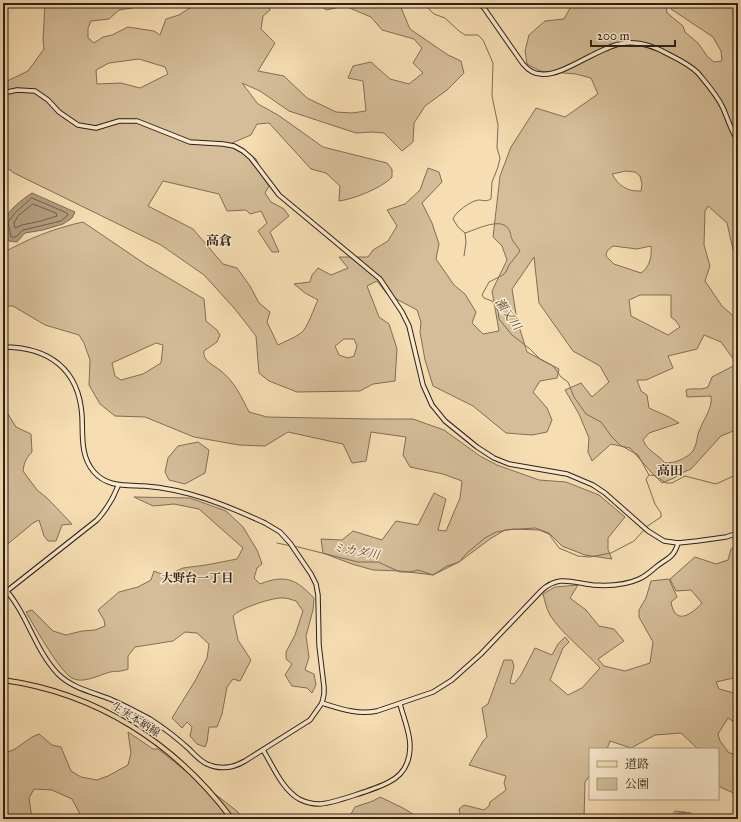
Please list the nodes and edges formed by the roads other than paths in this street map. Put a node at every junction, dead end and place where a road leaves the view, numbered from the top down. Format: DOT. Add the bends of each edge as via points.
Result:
graph roads {
  1 [pos="479,3"];
  2 [pos="3,93"];
  3 [pos="738,141"];
  4 [pos="3,347"];
  5 [pos="118,486"];
  6 [pos="738,533"];
  7 [pos="678,543"];
  8 [pos="3,587"];
  9 [pos="7,591"];
  10 [pos="3,680"];
  11 [pos="322,703"];
  12 [pos="400,704"];
  13 [pos="264,750"];
  14 [pos="232,819"];
  1 -- 3 [label="street" via="531,72 558,72 619,44 640,44 658,48 695,70 714,92"];
  2 -- 7 [label="street" via="17,90 35,91 78,125 96,128 119,121 137,121 190,142 223,144 243,151 279,196 380,279 392,295 409,326 427,396 445,421 494,458 509,464 567,474 593,485 653,535 664,541"];
  4 -- 5 [label="street" via="34,350 57,362 66,372 79,398 87,461 97,475"];
  5 -- 9 [label="street" via="114,498 97,520"];
  5 -- 11 [label="street" via="160,488 202,496 265,523 285,537 312,574 318,590 319,645 324,687"];
  6 -- 7 [label="street"];
  7 -- 12 [label="street" via="672,556 637,580 602,585 569,581 549,584 452,680 433,692"];
  8 -- 9 [label="street"];
  9 -- 13 [label="street" via="49,663 68,682 124,705 152,720 208,764 221,768 233,766"];
  10 -- 14 [label="main road, 生実本納線" via="42,687 78,699 108,712 142,732 188,768"];
  11 -- 12 [label="street" via="369,713"];
  11 -- 13 [label="street" via="310,720"];
  12 -- 13 [label="street" via="410,740 411,752 407,764 399,775 389,782 362,792 329,803 320,804 300,799 284,785"];
}
